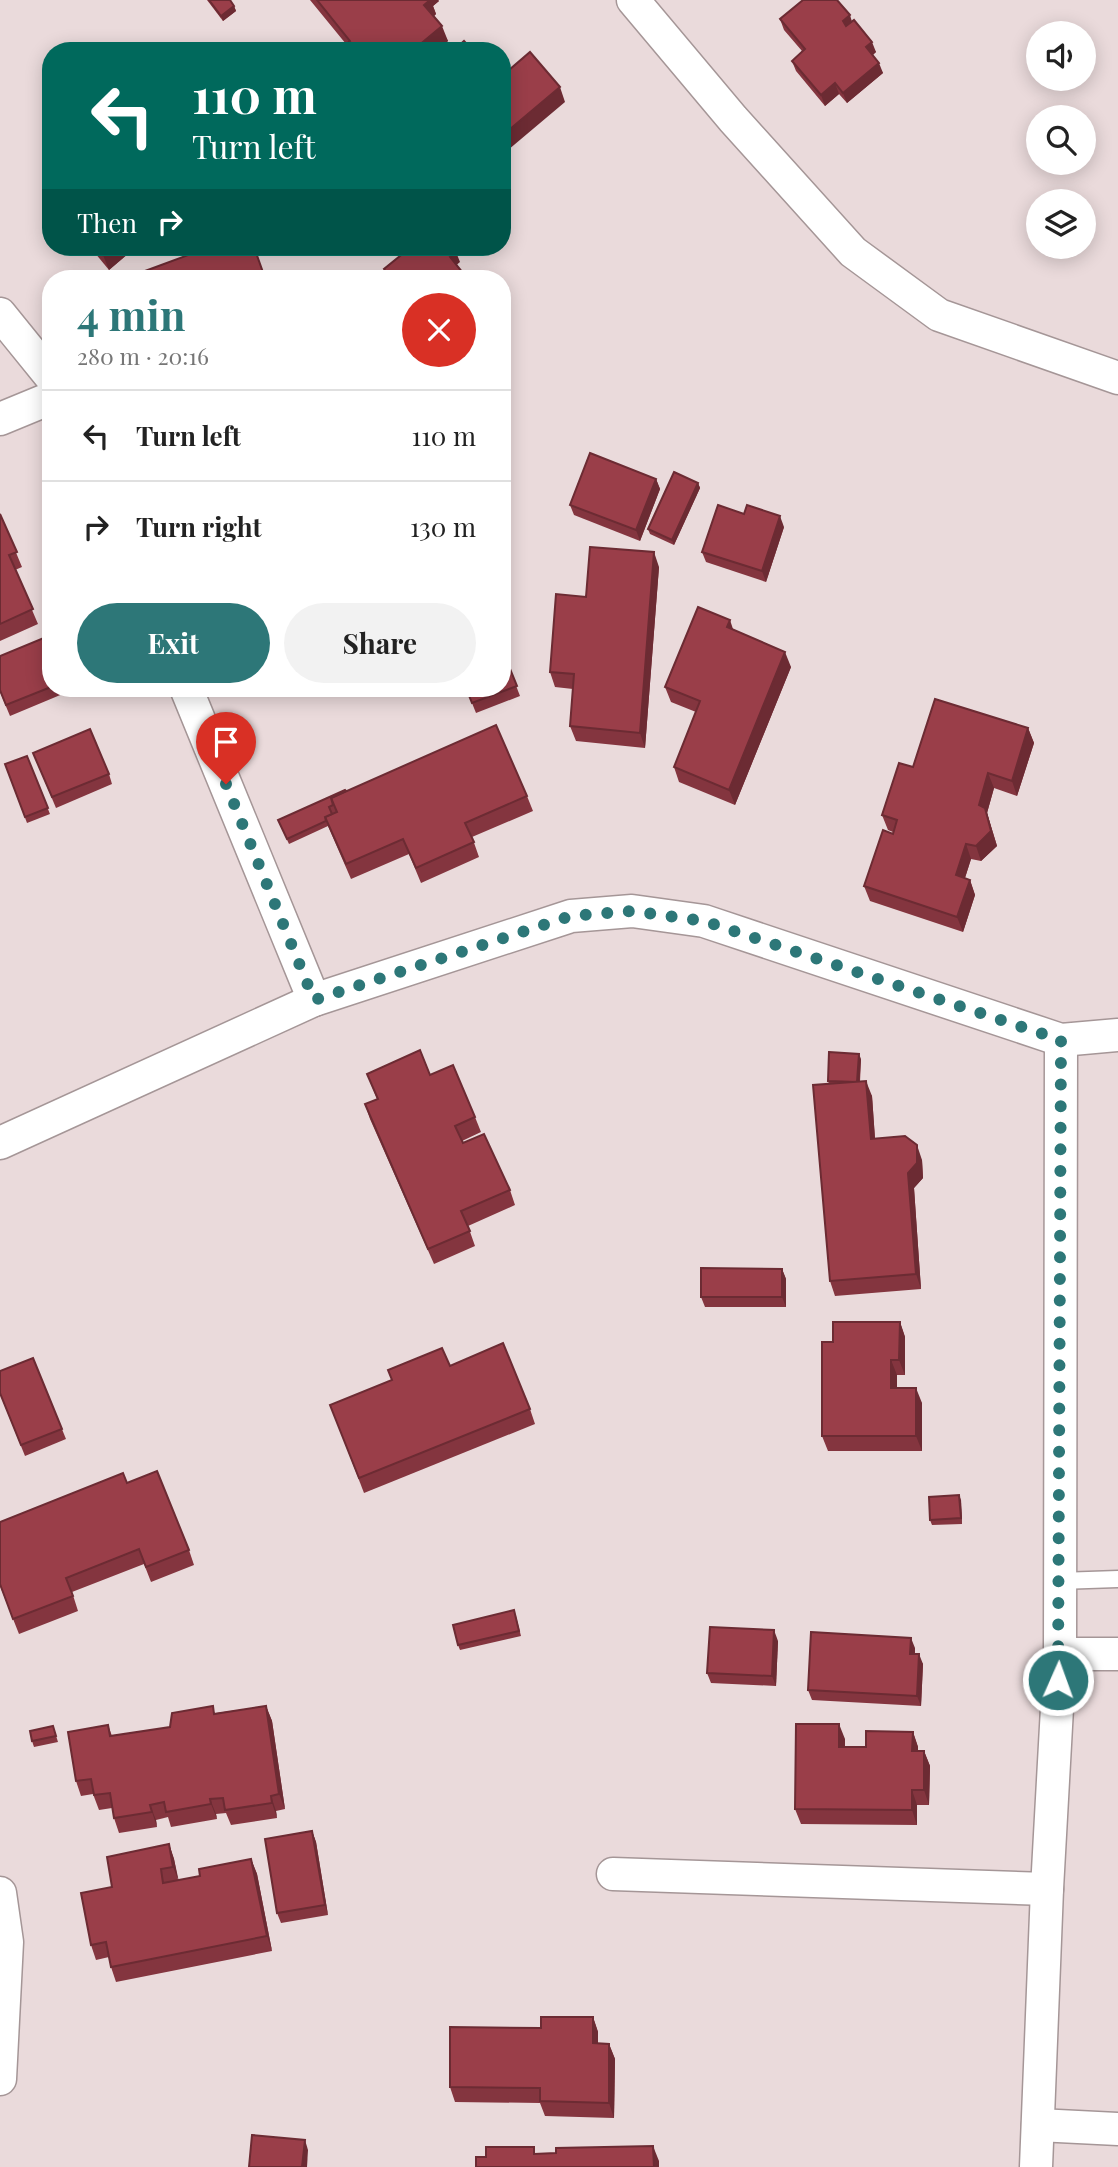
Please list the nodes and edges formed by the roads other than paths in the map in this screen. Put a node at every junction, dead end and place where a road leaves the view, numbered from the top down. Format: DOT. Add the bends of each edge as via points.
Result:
graph roads {
  1 [pos="633,0"];
  2 [pos="0,314"];
  3 [pos="42,366"];
  4 [pos="1118,378"];
  5 [pos="42,402"];
  6 [pos="0,419"];
  7 [pos="190,697"];
  8 [pos="314,1000"];
  9 [pos="1118,1035"];
  10 [pos="1061,1040"];
  11 [pos="0,1143"];
  12 [pos="1118,1579"];
  13 [pos="1059,1581"];
  14 [pos="1060,1654"];
  15 [pos="1118,1654"];
  16 [pos="613,1874"];
  17 [pos="1047,1889"];
  18 [pos="0,1893"];
  19 [pos="0,2079"];
  20 [pos="1038,2125"];
  21 [pos="1118,2129"];
  22 [pos="1036,2167"];
  1 -- 4 [label="street" via="853,251 939,315"];
  2 -- 3 [label="street"];
  5 -- 6 [label="street"];
  7 -- 8 [label="street"];
  8 -- 10 [label="street" via="571,916 632,911 704,921"];
  8 -- 11 [label="street"];
  9 -- 10 [label="street"];
  10 -- 13 [label="street"];
  12 -- 13 [label="lane"];
  13 -- 14 [label="street"];
  14 -- 15 [label="street"];
  14 -- 17 [label="street"];
  16 -- 17 [label="street"];
  17 -- 20 [label="street"];
  18 -- 19 [label="street" via="7,1942"];
  20 -- 21 [label="street"];
  20 -- 22 [label="street"];
}
